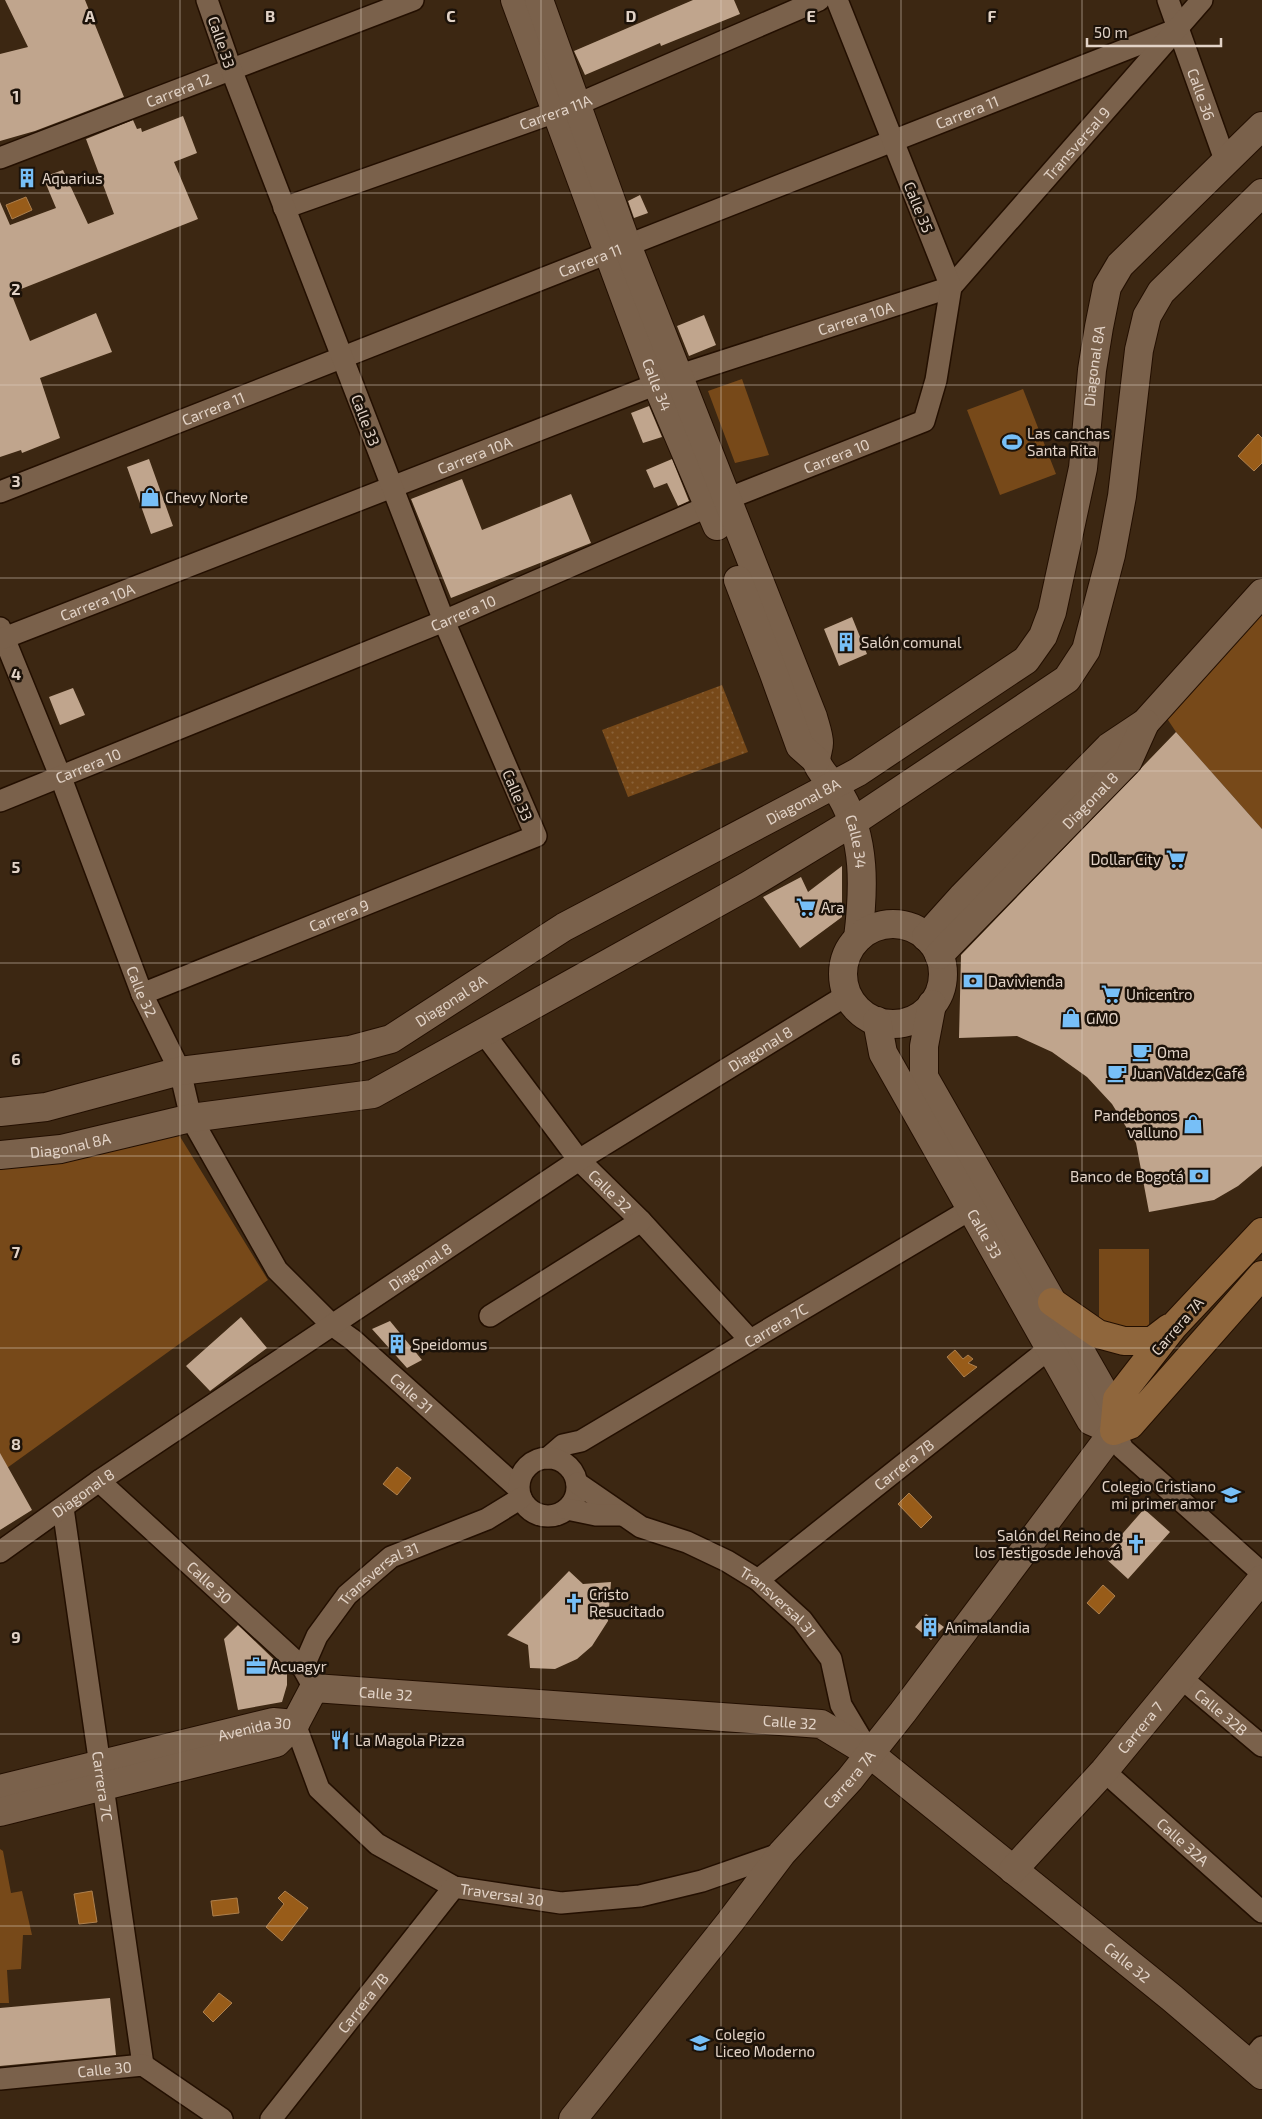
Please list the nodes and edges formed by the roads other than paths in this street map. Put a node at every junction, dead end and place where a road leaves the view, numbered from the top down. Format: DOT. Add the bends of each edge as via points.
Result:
graph roads {
  1 [pos="207,0"];
  2 [pos="414,0"];
  3 [pos="515,0"];
  4 [pos="539,0"];
  5 [pos="819,0"];
  6 [pos="837,0"];
  7 [pos="1168,0"];
  8 [pos="1202,0"];
  9 [pos="1179,28"];
  10 [pos="231,69"];
  11 [pos="567,107"];
  12 [pos="1262,126"];
  13 [pos="893,141"];
  14 [pos="0,158"];
  15 [pos="1225,160"];
  16 [pos="1262,193"];
  17 [pos="284,208"];
  18 [pos="617,249"];
  19 [pos="951,287"];
  20 [pos="342,358"];
  21 [pos="668,380"];
  22 [pos="392,487"];
  23 [pos="0,492"];
  24 [pos="717,503"];
  25 [pos="1262,593"];
  26 [pos="444,621"];
  27 [pos="2,633"];
  28 [pos="61,778"];
  29 [pos="834,785"];
  30 [pos="0,801"];
  31 [pos="853,822"];
  32 [pos="536,836"];
  33 [pos="863,895"];
  34 [pos="887,924"];
  35 [pos="858,938"];
  36 [pos="933,946"];
  37 [pos="142,994"];
  38 [pos="848,995"];
  39 [pos="932,1004"];
  40 [pos="877,1021"];
  41 [pos="483,1032"];
  42 [pos="180,1071"];
  43 [pos="0,1112"];
  44 [pos="191,1118"];
  45 [pos="0,1155"];
  46 [pos="579,1160"];
  47 [pos="971,1209"];
  48 [pos="641,1221"];
  49 [pos="1262,1232"];
  50 [pos="1262,1276"];
  51 [pos="1052,1302"];
  52 [pos="490,1316"];
  53 [pos="1180,1319"];
  54 [pos="332,1325"];
  55 [pos="750,1340"];
  56 [pos="1050,1348"];
  57 [pos="1114,1431"];
  58 [pos="581,1441"];
  59 [pos="539,1461"];
  60 [pos="489,1462"];
  61 [pos="573,1475"];
  62 [pos="99,1481"];
  63 [pos="520,1493"];
  64 [pos="64,1508"];
  65 [pos="567,1509"];
  66 [pos="623,1515"];
  67 [pos="544,1516"];
  68 [pos="487,1518"];
  69 [pos="0,1552"];
  70 [pos="1262,1573"];
  71 [pos="1262,1579"];
  72 [pos="758,1580"];
  73 [pos="1180,1677"];
  74 [pos="308,1678"];
  75 [pos="295,1724"];
  76 [pos="1262,1746"];
  77 [pos="869,1753"];
  78 [pos="1104,1771"];
  79 [pos="103,1776"];
  80 [pos="0,1789"];
  81 [pos="0,1812"];
  82 [pos="782,1853"];
  83 [pos="1013,1870"];
  84 [pos="454,1887"];
  85 [pos="1262,1912"];
  86 [pos="1257,2062"];
  87 [pos="143,2065"];
  88 [pos="0,2079"];
  89 [pos="222,2119"];
  90 [pos="272,2119"];
  91 [pos="573,2119"];
  1 -- 10 [label="street, Calle 33"];
  2 -- 10 [label="street, Carrera 12"];
  3 -- 11 [label="street, Calle 34"];
  4 -- 11 [label="street, Calle 34"];
  5 -- 11 [label="street, Carrera 11A"];
  6 -- 13 [label="street, Calle 35"];
  7 -- 9 [label="street, Calle 36"];
  8 -- 9 [label="street, Transversal 9"];
  9 -- 13 [label="street, Carrera 11"];
  9 -- 15 [label="street, Calle 36"];
  9 -- 19 [label="street, Transversal 9"];
  10 -- 14 [label="street, Carrera 12"];
  10 -- 17 [label="street, Calle 33"];
  11 -- 17 [label="street, Carrera 11A"];
  11 -- 18 [label="street, Calle 34"];
  12 -- 15 [label="street, Diagonal 8A"];
  13 -- 18 [label="street, Carrera 11"];
  13 -- 19 [label="street, Calle 35"];
  15 -- 29 [label="street, Diagonal 8A" via="1120,265 1107,287 1092,370 1079,494 1052,612 1043,636 1018,666"];
  16 -- 31 [label="street, Diagonal 8A" via="1160,292 1148,316 1140,350 1122,496 1111,555 1086,650 1078,664 1067,679"];
  17 -- 20 [label="street, Calle 33"];
  18 -- 20 [label="street, Carrera 11"];
  18 -- 21 [label="street, Calle 34"];
  19 -- 21 [label="street, Carrera 10A"];
  19 -- 24 [label="street, Carrera 10" via="936,380 924,421"];
  20 -- 22 [label="street, Calle 33"];
  20 -- 23 [label="street, Carrera 11"];
  21 -- 22 [label="street, Carrera 10A"];
  21 -- 24 [label="street, Calle 34"];
  22 -- 26 [label="street, Calle 33"];
  22 -- 27 [label="street, Carrera 10A"];
  24 -- 26 [label="street, Carrera 10"];
  24 -- 29 [label="street, Calle 34" via="813,717 819,741 818,767"];
  25 -- 36 [label="street, Diagonal 8" via="1145,723 1128,761"];
  26 -- 28 [label="street, Carrera 10"];
  26 -- 32 [label="street, Calle 33"];
  27 -- 28 [label="street, Calle 32"];
  28 -- 30 [label="street, Carrera 10"];
  28 -- 37 [label="street, Calle 32"];
  29 -- 31 [label="street, Calle 34"];
  29 -- 42 [label="street, Diagonal 8A" via="564,927 391,1038 350,1050"];
  31 -- 33 [label="street, Calle 34" via="861,860"];
  31 -- 41 [label="street, Diagonal 8A" via="749,885"];
  32 -- 37 [label="street, Carrera 9"];
  33 -- 34 [label="street"];
  33 -- 35 [label="street, Calle 34"];
  34 -- 35 [label="street"];
  34 -- 36 [label="street" via="915,929"];
  35 -- 38 [label="street" via="848,950 843,965"];
  36 -- 39 [label="street" via="943,969 942,983"];
  37 -- 42 [label="street, Calle 32"];
  38 -- 40 [label="street" via="861,1013"];
  38 -- 46 [label="street, Diagonal 8"];
  39 -- 40 [label="street" via="917,1018 903,1023"];
  39 -- 51 [label="street, Calle 33" via="924,1046 924,1077"];
  40 -- 47 [label="street, Calle 33" via="883,1053"];
  41 -- 44 [label="street, Diagonal 8A" via="373,1094"];
  41 -- 46 [label="street, Calle 32"];
  42 -- 43 [label="street, Diagonal 8A" via="46,1107"];
  42 -- 44 [label="street, Calle 32"];
  44 -- 45 [label="street, Diagonal 8A" via="61,1149"];
  44 -- 54 [label="street, Calle 32" via="277,1270"];
  46 -- 48 [label="street, Calle 32"];
  46 -- 54 [label="street, Diagonal 8"];
  47 -- 55 [label="street, Carrera 7C"];
  47 -- 56 [label="street, Calle 33"];
  48 -- 52 [label="street"];
  48 -- 55 [label="street, Calle 32"];
  49 -- 53 [label="main road, Carrera 7A"];
  50 -- 57 [label="main road, Carrera 7A" via="1130,1425"];
  51 -- 53 [label="main road" via="1098,1334 1124,1341 1152,1341"];
  51 -- 57 [label="street, Calle 33" via="1106,1396"];
  53 -- 57 [label="main road, Carrera 7A" via="1118,1399"];
  54 -- 60 [label="street, Calle 31" via="353,1340"];
  54 -- 62 [label="street, Diagonal 8"];
  55 -- 58 [label="street, Carrera 7C"];
  56 -- 57 [label="street, Calle 33" via="1091,1421"];
  56 -- 72 [label="street, Carrera 7B"];
  57 -- 70 [label="street, Calle 33" via="1123,1449"];
  57 -- 77 [label="street, Carrera 7A"];
  58 -- 59 [label="street, Carrera 7C" via="563,1445"];
  58 -- 61 [label="street"];
  59 -- 60 [label="street"];
  59 -- 61 [label="street" via="556,1459"];
  59 -- 63 [label="street" via="520,1478"];
  60 -- 63 [label="street, Calle 31"];
  61 -- 65 [label="street" via="574,1502"];
  61 -- 66 [label="street, Transversal 31"];
  62 -- 64 [label="street, Diagonal 8"];
  62 -- 74 [label="street, Calle 30"];
  63 -- 67 [label="street" via="526,1507"];
  63 -- 68 [label="street, Transversal 31"];
  64 -- 69 [label="street, Diagonal 8"];
  64 -- 79 [label="street, Carrera 7C"];
  65 -- 66 [label="street" via="596,1515"];
  65 -- 67 [label="street"];
  66 -- 72 [label="street, Transversal 31" via="641,1527 687,1542"];
  67 -- 68 [label="street, Transversal 31"];
  68 -- 74 [label="street, Transversal 31" via="392,1557 347,1595 317,1636"];
  71 -- 73 [label="street, Carrera 7"];
  72 -- 77 [label="street, Transversal 31" via="802,1620 830,1659 841,1705"];
  73 -- 76 [label="street, Calle 32B"];
  73 -- 78 [label="street, Carrera 7"];
  74 -- 75 [label="street, Transversal 31"];
  74 -- 77 [label="street, Calle 32" via="821,1724"];
  75 -- 79 [label="street, Avenida 30" via="273,1722"];
  75 -- 84 [label="street, Traversal 30" via="319,1789 377,1844"];
  77 -- 82 [label="street, Carrera 7A" via="850,1779"];
  77 -- 83 [label="street, Calle 32"];
  78 -- 83 [label="street, Carrera 7"];
  78 -- 85 [label="street, Calle 32A"];
  79 -- 80 [label="street, Avenida 30"];
  79 -- 81 [label="street, Avenida 30"];
  79 -- 87 [label="street, Carrera 7C"];
  82 -- 84 [label="street, Traversal 30" via="702,1881 640,1896 561,1903"];
  82 -- 91 [label="street, Carrera 7A"];
  83 -- 86 [label="street, Calle 32"];
  84 -- 90 [label="street, Carrera 7B"];
  87 -- 88 [label="street, Calle 30"];
  87 -- 89 [label="street, Calle 30"];
}
